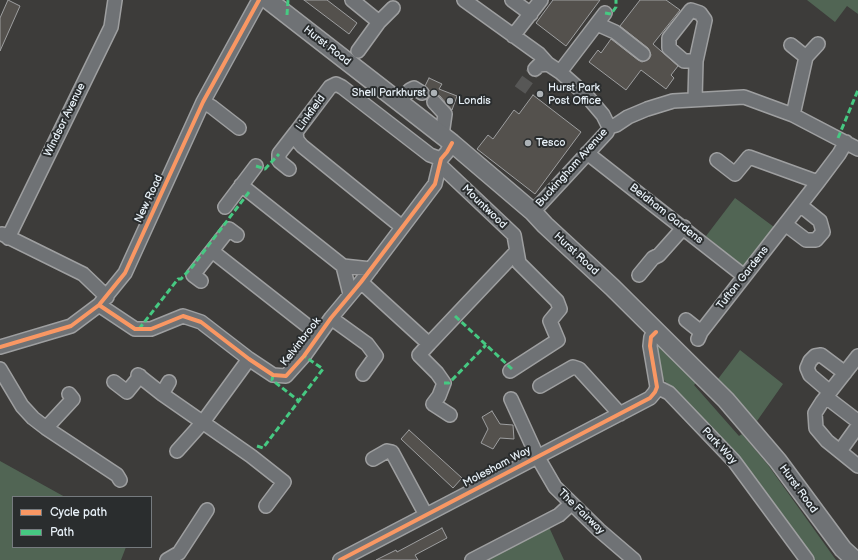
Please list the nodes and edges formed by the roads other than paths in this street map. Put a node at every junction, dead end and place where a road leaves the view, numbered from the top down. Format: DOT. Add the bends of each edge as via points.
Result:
graph roads {
  1 [pos="115,0"];
  2 [pos="259,0"];
  3 [pos="268,0"];
  4 [pos="352,0"];
  5 [pos="464,0"];
  6 [pos="512,0"];
  7 [pos="541,0"];
  8 [pos="692,5"];
  9 [pos="393,8"];
  10 [pos="605,13"];
  11 [pos="531,14"];
  12 [pos="380,22"];
  13 [pos="597,24"];
  14 [pos="513,36"];
  15 [pos="818,44"];
  16 [pos="791,45"];
  17 [pos="358,51"];
  18 [pos="643,54"];
  19 [pos="806,57"];
  20 [pos="696,61"];
  21 [pos="560,72"];
  22 [pos="422,93"];
  23 [pos="695,99"];
  24 [pos="399,101"];
  25 [pos="203,102"];
  26 [pos="434,102"];
  27 [pos="793,115"];
  28 [pos="609,127"];
  29 [pos="239,128"];
  30 [pos="296,132"];
  31 [pos="447,139"];
  32 [pos="846,142"];
  33 [pos="858,149"];
  34 [pos="587,153"];
  35 [pos="717,160"];
  36 [pos="441,162"];
  37 [pos="256,166"];
  38 [pos="289,169"];
  39 [pos="818,182"];
  40 [pos="241,185"];
  41 [pos="800,205"];
  42 [pos="225,207"];
  43 [pos="533,212"];
  44 [pos="785,224"];
  45 [pos="402,227"];
  46 [pos="684,228"];
  47 [pos="4,236"];
  48 [pos="237,236"];
  49 [pos="212,251"];
  50 [pos="516,252"];
  51 [pos="343,266"];
  52 [pos="371,269"];
  53 [pos="639,275"];
  54 [pos="744,276"];
  55 [pos="201,281"];
  56 [pos="361,282"];
  57 [pos="350,294"];
  58 [pos="103,301"];
  59 [pos="331,318"];
  60 [pos="686,320"];
  61 [pos="656,332"];
  62 [pos="318,335"];
  63 [pos="429,344"];
  64 [pos="0,346"];
  65 [pos="858,356"];
  66 [pos="248,359"];
  67 [pos="0,369"];
  68 [pos="510,371"];
  69 [pos="845,373"];
  70 [pos="363,374"];
  71 [pos="114,382"];
  72 [pos="169,382"];
  73 [pos="540,386"];
  74 [pos="657,386"];
  75 [pos="69,394"];
  76 [pos="162,394"];
  77 [pos="828,394"];
  78 [pos="511,399"];
  79 [pos="620,414"];
  80 [pos="450,415"];
  81 [pos="203,422"];
  82 [pos="46,428"];
  83 [pos="177,451"];
  84 [pos="840,451"];
  85 [pos="537,456"];
  86 [pos="373,459"];
  87 [pos="858,466"];
  88 [pos="120,480"];
  89 [pos="571,504"];
  90 [pos="266,506"];
  91 [pos="207,510"];
  92 [pos="426,515"];
  93 [pos="848,556"];
  94 [pos="167,560"];
  95 [pos="340,560"];
  96 [pos="472,560"];
  97 [pos="634,560"];
  98 [pos="807,560"];
  1 -- 47 [label="street, Windsor Avenue" via="111,26"];
  2 -- 25 [label="street, New Road"];
  3 -- 24 [label="main road, Hurst Road"];
  4 -- 12 [label="street"];
  5 -- 14 [label="street"];
  6 -- 11 [label="street"];
  7 -- 11 [label="street"];
  8 -- 20 [label="street" via="706,20"];
  8 -- 20 [label="street" via="669,38 669,48 684,61"];
  9 -- 12 [label="street"];
  10 -- 13 [label="street"];
  11 -- 14 [label="street"];
  12 -- 17 [label="street"];
  13 -- 18 [label="street" via="615,32"];
  13 -- 21 [label="street"];
  14 -- 21 [label="street" via="539,54 540,66"];
  15 -- 19 [label="street"];
  16 -- 19 [label="street"];
  19 -- 27 [label="street"];
  20 -- 23 [label="street"];
  21 -- 28 [label="street" via="586,94"];
  22 -- 24 [label="street" via="414,88"];
  23 -- 27 [label="street, Buckingham Avenue" via="744,97"];
  23 -- 28 [label="street, Buckingham Avenue" via="673,101 647,109"];
  24 -- 31 [label="main road, Hurst Road"];
  25 -- 29 [label="street"];
  25 -- 58 [label="street, New Road" via="125,273"];
  26 -- 31 [label="street" via="445,114"];
  27 -- 32 [label="street, Buckingham Avenue"];
  28 -- 34 [label="street, Buckingham Avenue"];
  30 -- 36 [label="street, Linkfield" via="330,87 336,84"];
  30 -- 38 [label="street" via="279,154 280,161"];
  30 -- 45 [label="street, Linkfield" via="297,140 302,146"];
  31 -- 36 [label="street, Kelvinbrook" via="447,152"];
  31 -- 43 [label="main road, Hurst Road"];
  32 -- 33 [label="street, Buckingham Avenue"];
  32 -- 39 [label="street, Tufton Gardens"];
  34 -- 43 [label="street, Buckingham Avenue"];
  34 -- 46 [label="street, Beldham Gardens"];
  35 -- 39 [label="street" via="736,174 749,157"];
  36 -- 45 [label="street, Kelvinbrook" via="435,184"];
  36 -- 50 [label="street, Mountwood" via="514,235"];
  37 -- 40 [label="street"];
  39 -- 41 [label="street, Tufton Gardens"];
  40 -- 42 [label="street"];
  40 -- 51 [label="street"];
  41 -- 44 [label="street, Tufton Gardens"];
  41 -- 44 [label="street" via="820,221 823,232 816,240 806,240"];
  43 -- 61 [label="main road, Hurst Road"];
  44 -- 54 [label="street, Tufton Gardens"];
  45 -- 52 [label="street, Kelvinbrook"];
  46 -- 53 [label="street"];
  46 -- 54 [label="street, Beldham Gardens"];
  47 -- 58 [label="street, Kelvinbrook" via="83,274"];
  48 -- 49 [label="street" via="229,229"];
  49 -- 55 [label="street" via="193,275"];
  49 -- 62 [label="street"];
  50 -- 63 [label="street"];
  50 -- 68 [label="street, Mountwood" via="519,263 556,301 560,309 550,321 558,340"];
  51 -- 52 [label="street"];
  51 -- 57 [label="street"];
  52 -- 56 [label="street, Kelvinbrook"];
  54 -- 60 [label="street, Tufton Gardens" via="699,335"];
  56 -- 57 [label="street, Kelvinbrook"];
  56 -- 63 [label="street"];
  57 -- 59 [label="street, Kelvinbrook"];
  58 -- 64 [label="street, New Road" via="71,326"];
  58 -- 66 [label="street, Kelvinbrook" via="135,328 152,329 183,316 201,322"];
  59 -- 62 [label="street, Kelvinbrook"];
  59 -- 70 [label="street" via="367,344 376,356"];
  61 -- 74 [label="street" via="651,337 650,346"];
  61 -- 93 [label="main road, Hurst Road" via="726,400 752,430"];
  62 -- 66 [label="street, Kelvinbrook" via="286,376 273,375"];
  63 -- 80 [label="street" via="419,355 441,369 444,384 433,404"];
  65 -- 69 [label="street"];
  66 -- 81 [label="street"];
  67 -- 82 [label="street" via="22,406"];
  69 -- 77 [label="street"];
  69 -- 77 [label="street" via="821,355 810,361 807,368 810,375"];
  71 -- 76 [label="street" via="126,392 139,376"];
  72 -- 76 [label="street"];
  73 -- 79 [label="street" via="573,367 579,369"];
  74 -- 79 [label="street, Molesham Way" via="650,398"];
  74 -- 98 [label="street, Park Way" via="669,393 734,461"];
  75 -- 82 [label="street" via="73,399"];
  76 -- 81 [label="street"];
  77 -- 84 [label="street" via="815,413 816,428"];
  77 -- 84 [label="street" via="856,420 858,426"];
  78 -- 85 [label="street, The Fairway"];
  79 -- 85 [label="street, Molesham Way"];
  81 -- 83 [label="street"];
  81 -- 90 [label="street" via="254,451 284,482"];
  82 -- 88 [label="street" via="117,475"];
  84 -- 87 [label="street"];
  85 -- 89 [label="street, The Fairway" via="555,487"];
  85 -- 92 [label="street, Molesham Way"];
  86 -- 92 [label="street" via="388,451 392,452"];
  89 -- 96 [label="street" via="559,514"];
  89 -- 97 [label="street, The Fairway"];
  91 -- 94 [label="street" via="179,553"];
  92 -- 95 [label="street, Molesham Way"];
}
